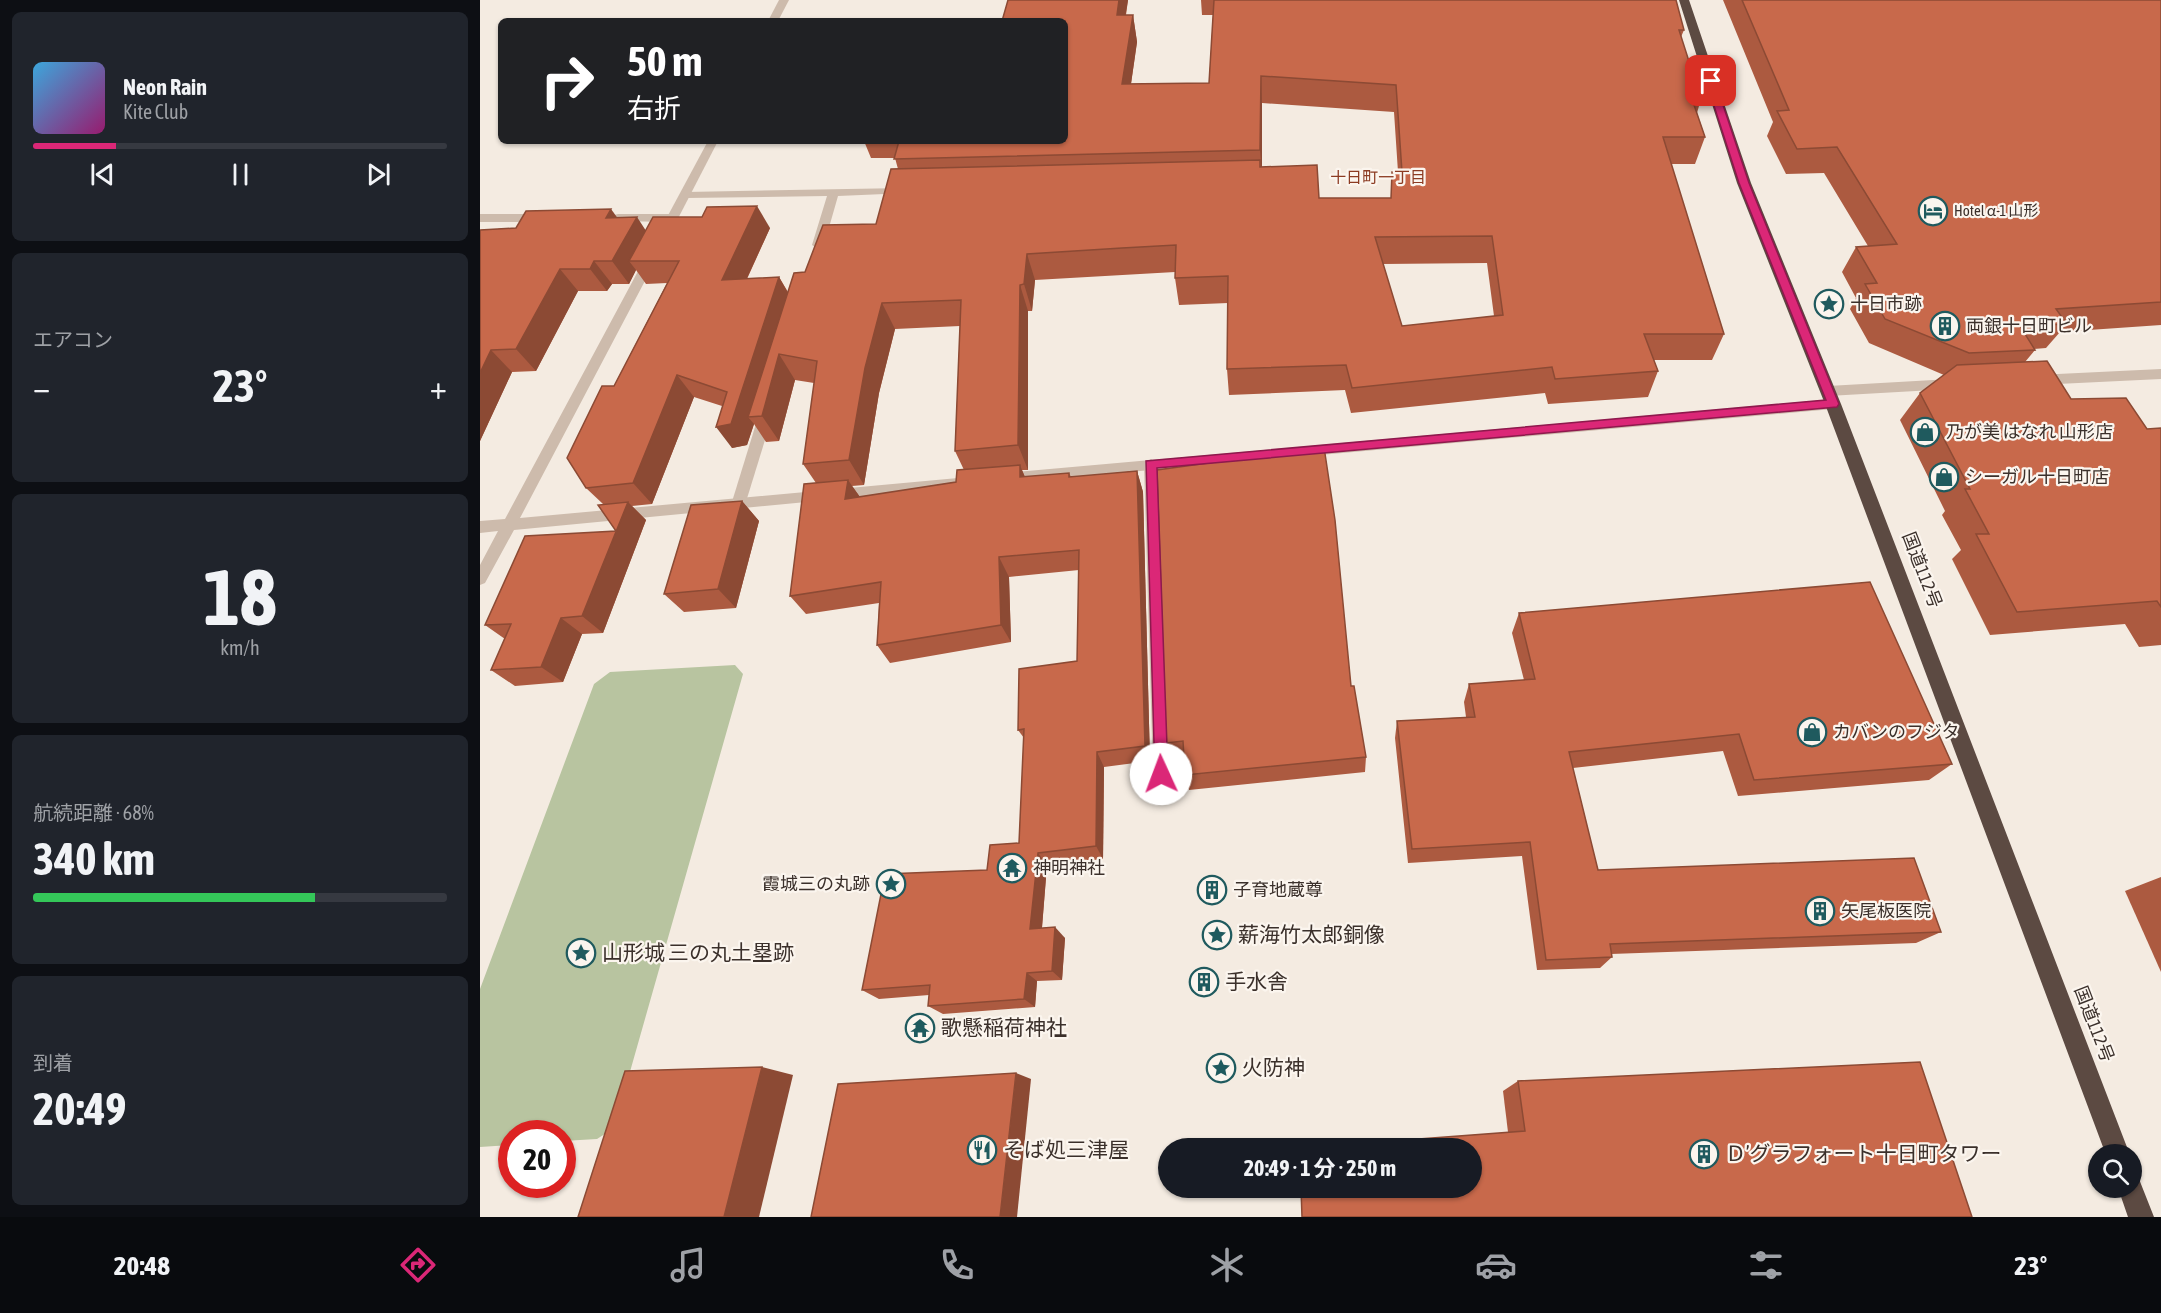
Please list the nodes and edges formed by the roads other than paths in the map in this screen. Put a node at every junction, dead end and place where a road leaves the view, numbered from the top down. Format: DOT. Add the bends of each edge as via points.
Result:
graph roads {
  1 [pos="784,0"];
  2 [pos="1684,0"];
  3 [pos="775,18"];
  4 [pos="712,144"];
  5 [pos="916,191"];
  6 [pos="833,193"];
  7 [pos="686,195"];
  8 [pos="559,218"];
  9 [pos="604,218"];
  10 [pos="672,218"];
  11 [pos="480,219"];
  12 [pos="813,260"];
  13 [pos="2161,374"];
  14 [pos="2018,381"];
  15 [pos="1971,383"];
  16 [pos="1830,397"];
  17 [pos="769,405"];
  18 [pos="1151,464"];
  19 [pos="738,505"];
  20 [pos="510,524"];
  21 [pos="480,527"];
  22 [pos="480,579"];
  23 [pos="1161,774"];
  24 [pos="2114,1144"];
  25 [pos="2134,1198"];
  26 [pos="2141,1217"];
  1 -- 3 [label="street"];
  2 -- 16 [label="highway, 国道112号" via="1744,183"];
  4 -- 7 [label="street"];
  5 -- 6 [label="street"];
  6 -- 7 [label="street"];
  6 -- 12 [label="street"];
  7 -- 10 [label="street"];
  8 -- 11 [label="street"];
  9 -- 10 [label="street"];
  10 -- 20 [label="street"];
  13 -- 14 [label="street"];
  15 -- 16 [label="street"];
  16 -- 18 [label="street"];
  16 -- 24 [label="highway, 国道112号"];
  17 -- 19 [label="street"];
  18 -- 19 [label="street"];
  18 -- 23 [label="street"];
  19 -- 20 [label="street"];
  20 -- 21 [label="street"];
  20 -- 22 [label="street"];
  25 -- 26 [label="highway"];
}
